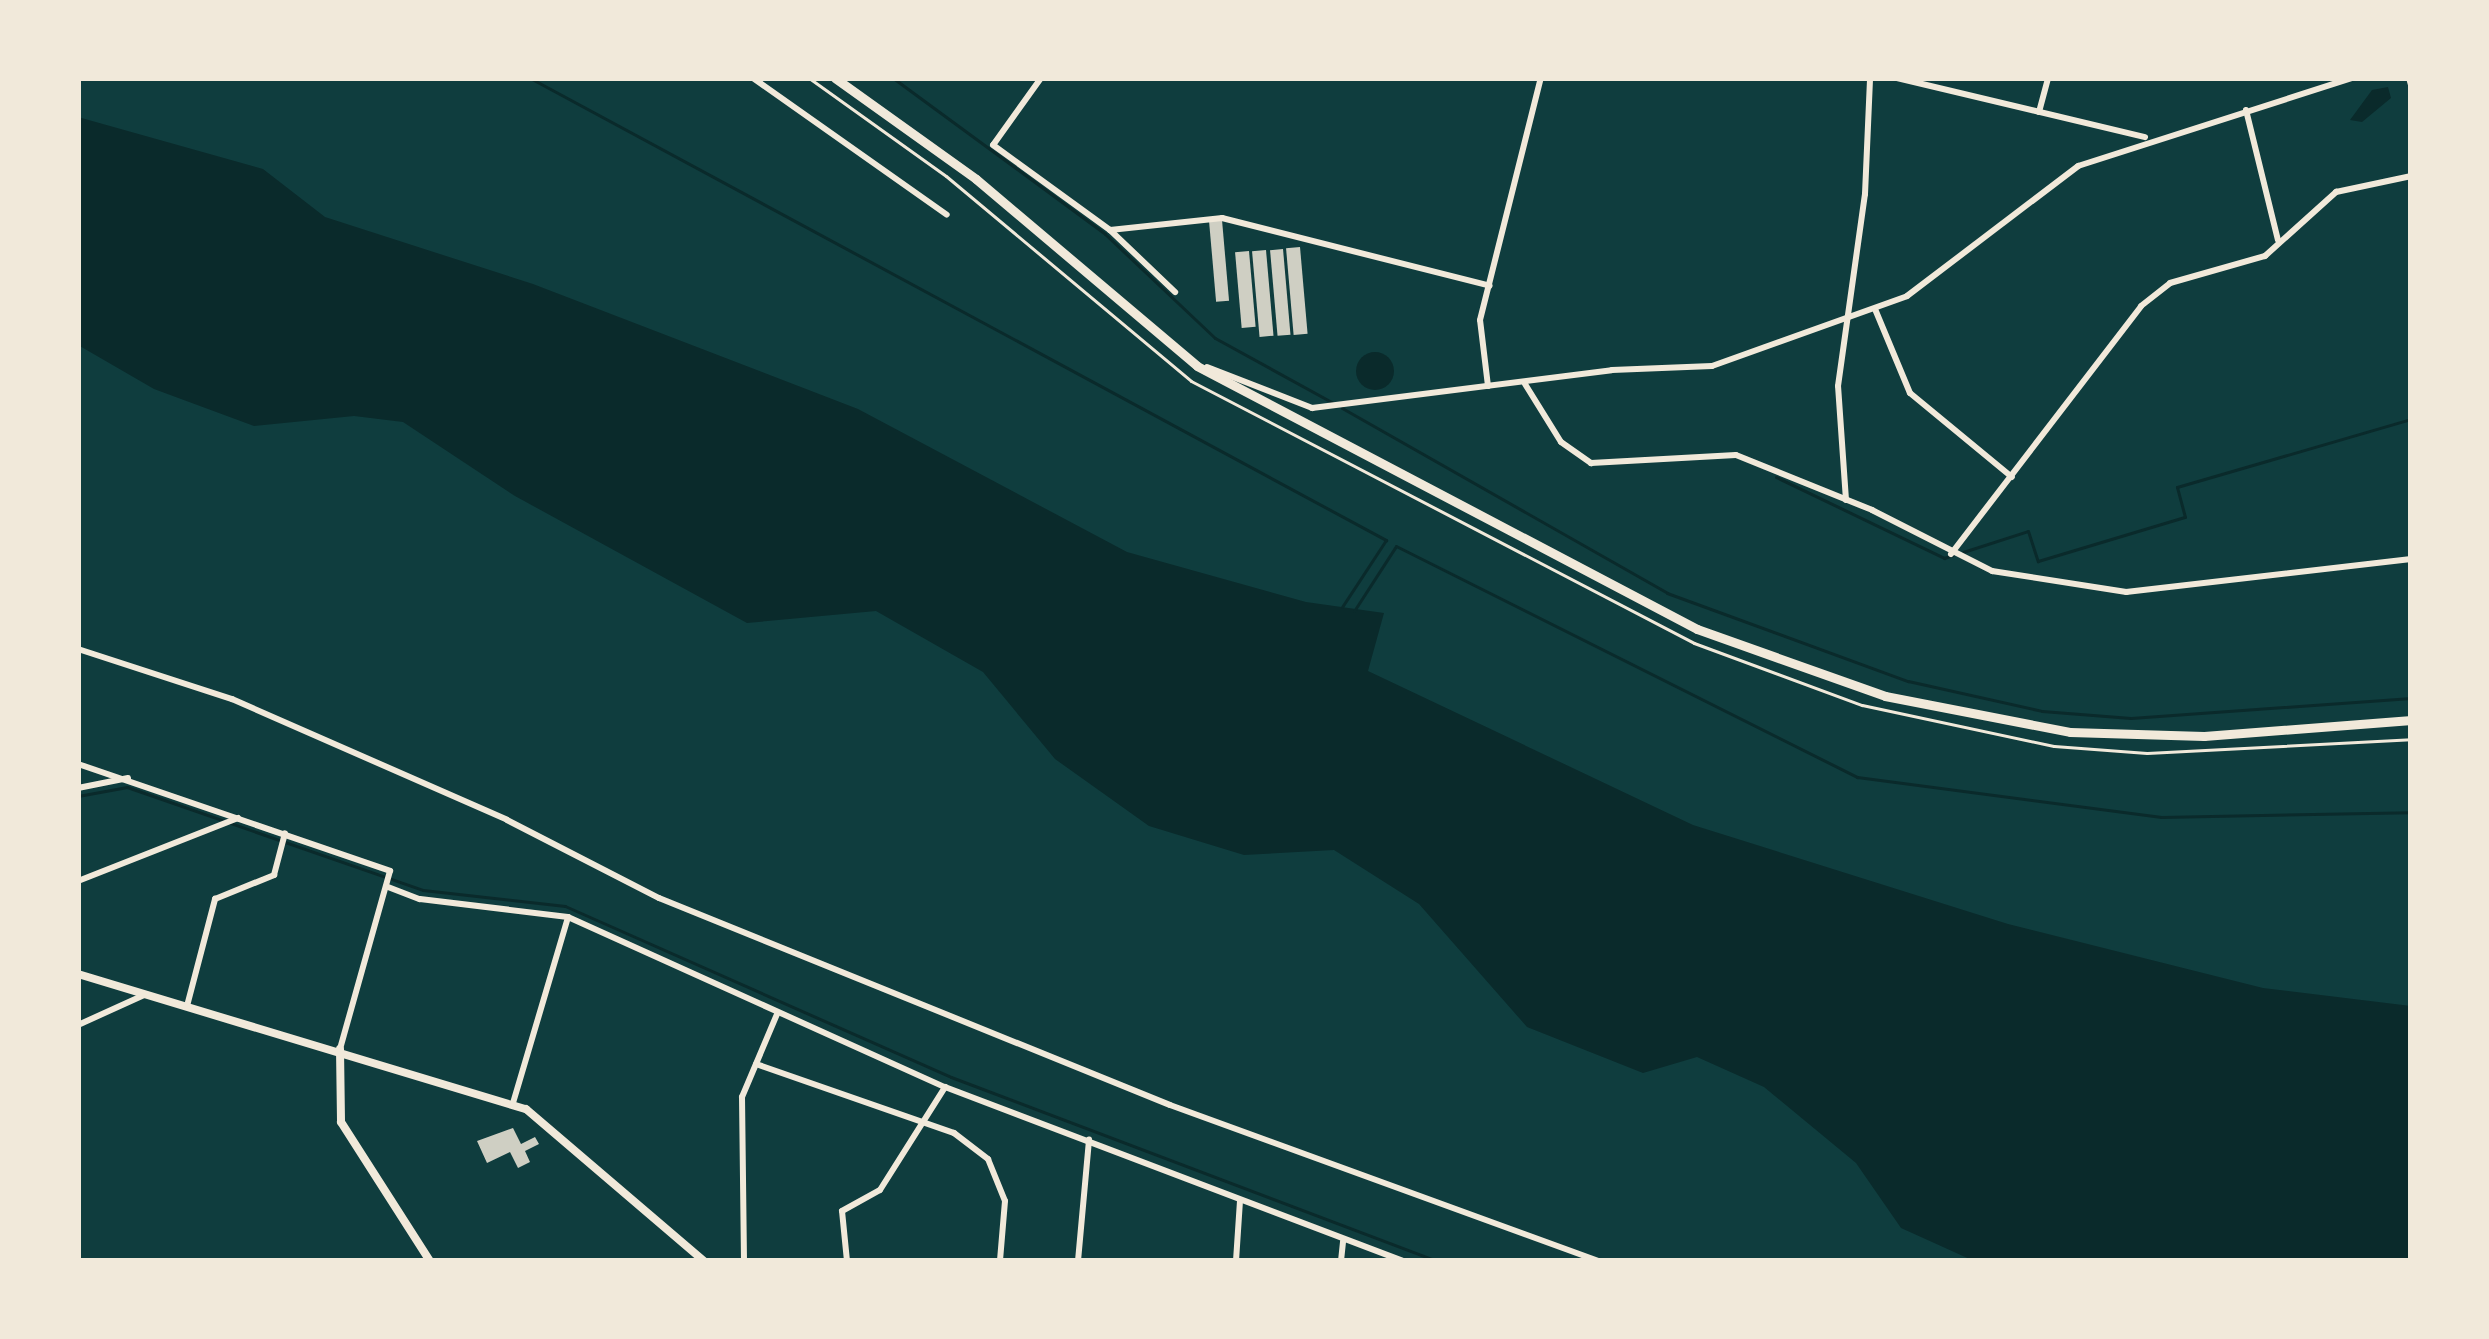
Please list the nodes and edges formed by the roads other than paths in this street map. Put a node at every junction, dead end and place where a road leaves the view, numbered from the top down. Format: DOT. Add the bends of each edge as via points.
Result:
graph roads {
  1 [pos="753,78"];
  2 [pos="835,78"];
  3 [pos="1041,78"];
  4 [pos="1541,78"];
  5 [pos="1870,78"];
  6 [pos="1897,78"];
  7 [pos="2048,78"];
  8 [pos="2352,78"];
  9 [pos="2246,110"];
  10 [pos="2039,112"];
  11 [pos="2150,139"];
  12 [pos="2411,176"];
  13 [pos="947,215"];
  14 [pos="1110,230"];
  15 [pos="2278,240"];
  16 [pos="1490,286"];
  17 [pos="1175,292"];
  18 [pos="1875,309"];
  19 [pos="1847,317"];
  20 [pos="1197,366"];
  21 [pos="1526,384"];
  22 [pos="1488,386"];
  23 [pos="2012,477"];
  24 [pos="1846,500"];
  25 [pos="1951,554"];
  26 [pos="2411,559"];
  27 [pos="78,649"];
  28 [pos="2411,720"];
  29 [pos="78,764"];
  30 [pos="133,777"];
  31 [pos="78,788"];
  32 [pos="242,817"];
  33 [pos="285,832"];
  34 [pos="78,881"];
  35 [pos="388,887"];
  36 [pos="568,917"];
  37 [pos="78,974"];
  38 [pos="144,995"];
  39 [pos="187,1006"];
  40 [pos="777,1014"];
  41 [pos="78,1025"];
  42 [pos="340,1049"];
  43 [pos="756,1064"];
  44 [pos="946,1087"];
  45 [pos="513,1103"];
  46 [pos="927,1125"];
  47 [pos="1089,1139"];
  48 [pos="1240,1201"];
  49 [pos="1342,1241"];
  50 [pos="430,1261"];
  51 [pos="704,1261"];
  52 [pos="744,1261"];
  53 [pos="847,1261"];
  54 [pos="1000,1261"];
  55 [pos="1078,1261"];
  56 [pos="1236,1261"];
  57 [pos="1341,1261"];
  58 [pos="1402,1261"];
  59 [pos="1599,1261"];
  1 -- 13 [label="street"];
  2 -- 20 [label="main road" via="976,179"];
  3 -- 14 [label="street" via="993,145"];
  4 -- 16 [label="street"];
  5 -- 19 [label="street"];
  6 -- 10 [label="street"];
  7 -- 10 [label="street"];
  8 -- 9 [label="street"];
  9 -- 11 [label="street"];
  9 -- 15 [label="street"];
  10 -- 11 [label="street"];
  11 -- 18 [label="street" via="2078,166 1956,263"];
  12 -- 15 [label="street" via="2336,192"];
  14 -- 16 [label="street" via="1222,218"];
  14 -- 17 [label="street"];
  15 -- 23 [label="street" via="2264,256 2170,283 2141,306"];
  16 -- 22 [label="street" via="1480,320"];
  18 -- 19 [label="street"];
  18 -- 23 [label="street" via="1910,393"];
  19 -- 21 [label="street" via="1712,366"];
  19 -- 24 [label="street" via="1838,386"];
  20 -- 22 [label="street" via="1312,408"];
  20 -- 28 [label="main road" via="1640,603 1885,696 2005,722 2142,737"];
  21 -- 22 [label="street"];
  21 -- 24 [label="street" via="1561,442 1591,463 1736,455"];
  23 -- 25 [label="street"];
  24 -- 25 [label="street"];
  25 -- 26 [label="street" via="1992,571 2126,592"];
  27 -- 59 [label="street" via="232,699 507,820 658,898 1192,1114"];
  29 -- 30 [label="street"];
  30 -- 31 [label="street"];
  30 -- 32 [label="street"];
  32 -- 33 [label="street"];
  32 -- 34 [label="street"];
  33 -- 35 [label="street" via="390,871"];
  33 -- 39 [label="street" via="274,875 215,899"];
  35 -- 36 [label="street" via="420,899"];
  35 -- 42 [label="street"];
  36 -- 40 [label="street"];
  36 -- 45 [label="street"];
  37 -- 38 [label="street"];
  38 -- 39 [label="street"];
  38 -- 41 [label="street"];
  39 -- 42 [label="street"];
  40 -- 43 [label="street"];
  40 -- 44 [label="street"];
  42 -- 45 [label="street"];
  42 -- 50 [label="street" via="341,1122"];
  43 -- 46 [label="street"];
  43 -- 52 [label="street" via="742,1097"];
  44 -- 46 [label="street"];
  44 -- 47 [label="street"];
  45 -- 51 [label="street"];
  46 -- 53 [label="street" via="880,1190 842,1211"];
  46 -- 54 [label="street" via="988,1159 1005,1201"];
  47 -- 48 [label="street"];
  47 -- 55 [label="street"];
  48 -- 49 [label="street"];
  48 -- 56 [label="street"];
  49 -- 57 [label="street"];
  49 -- 58 [label="street"];
}
